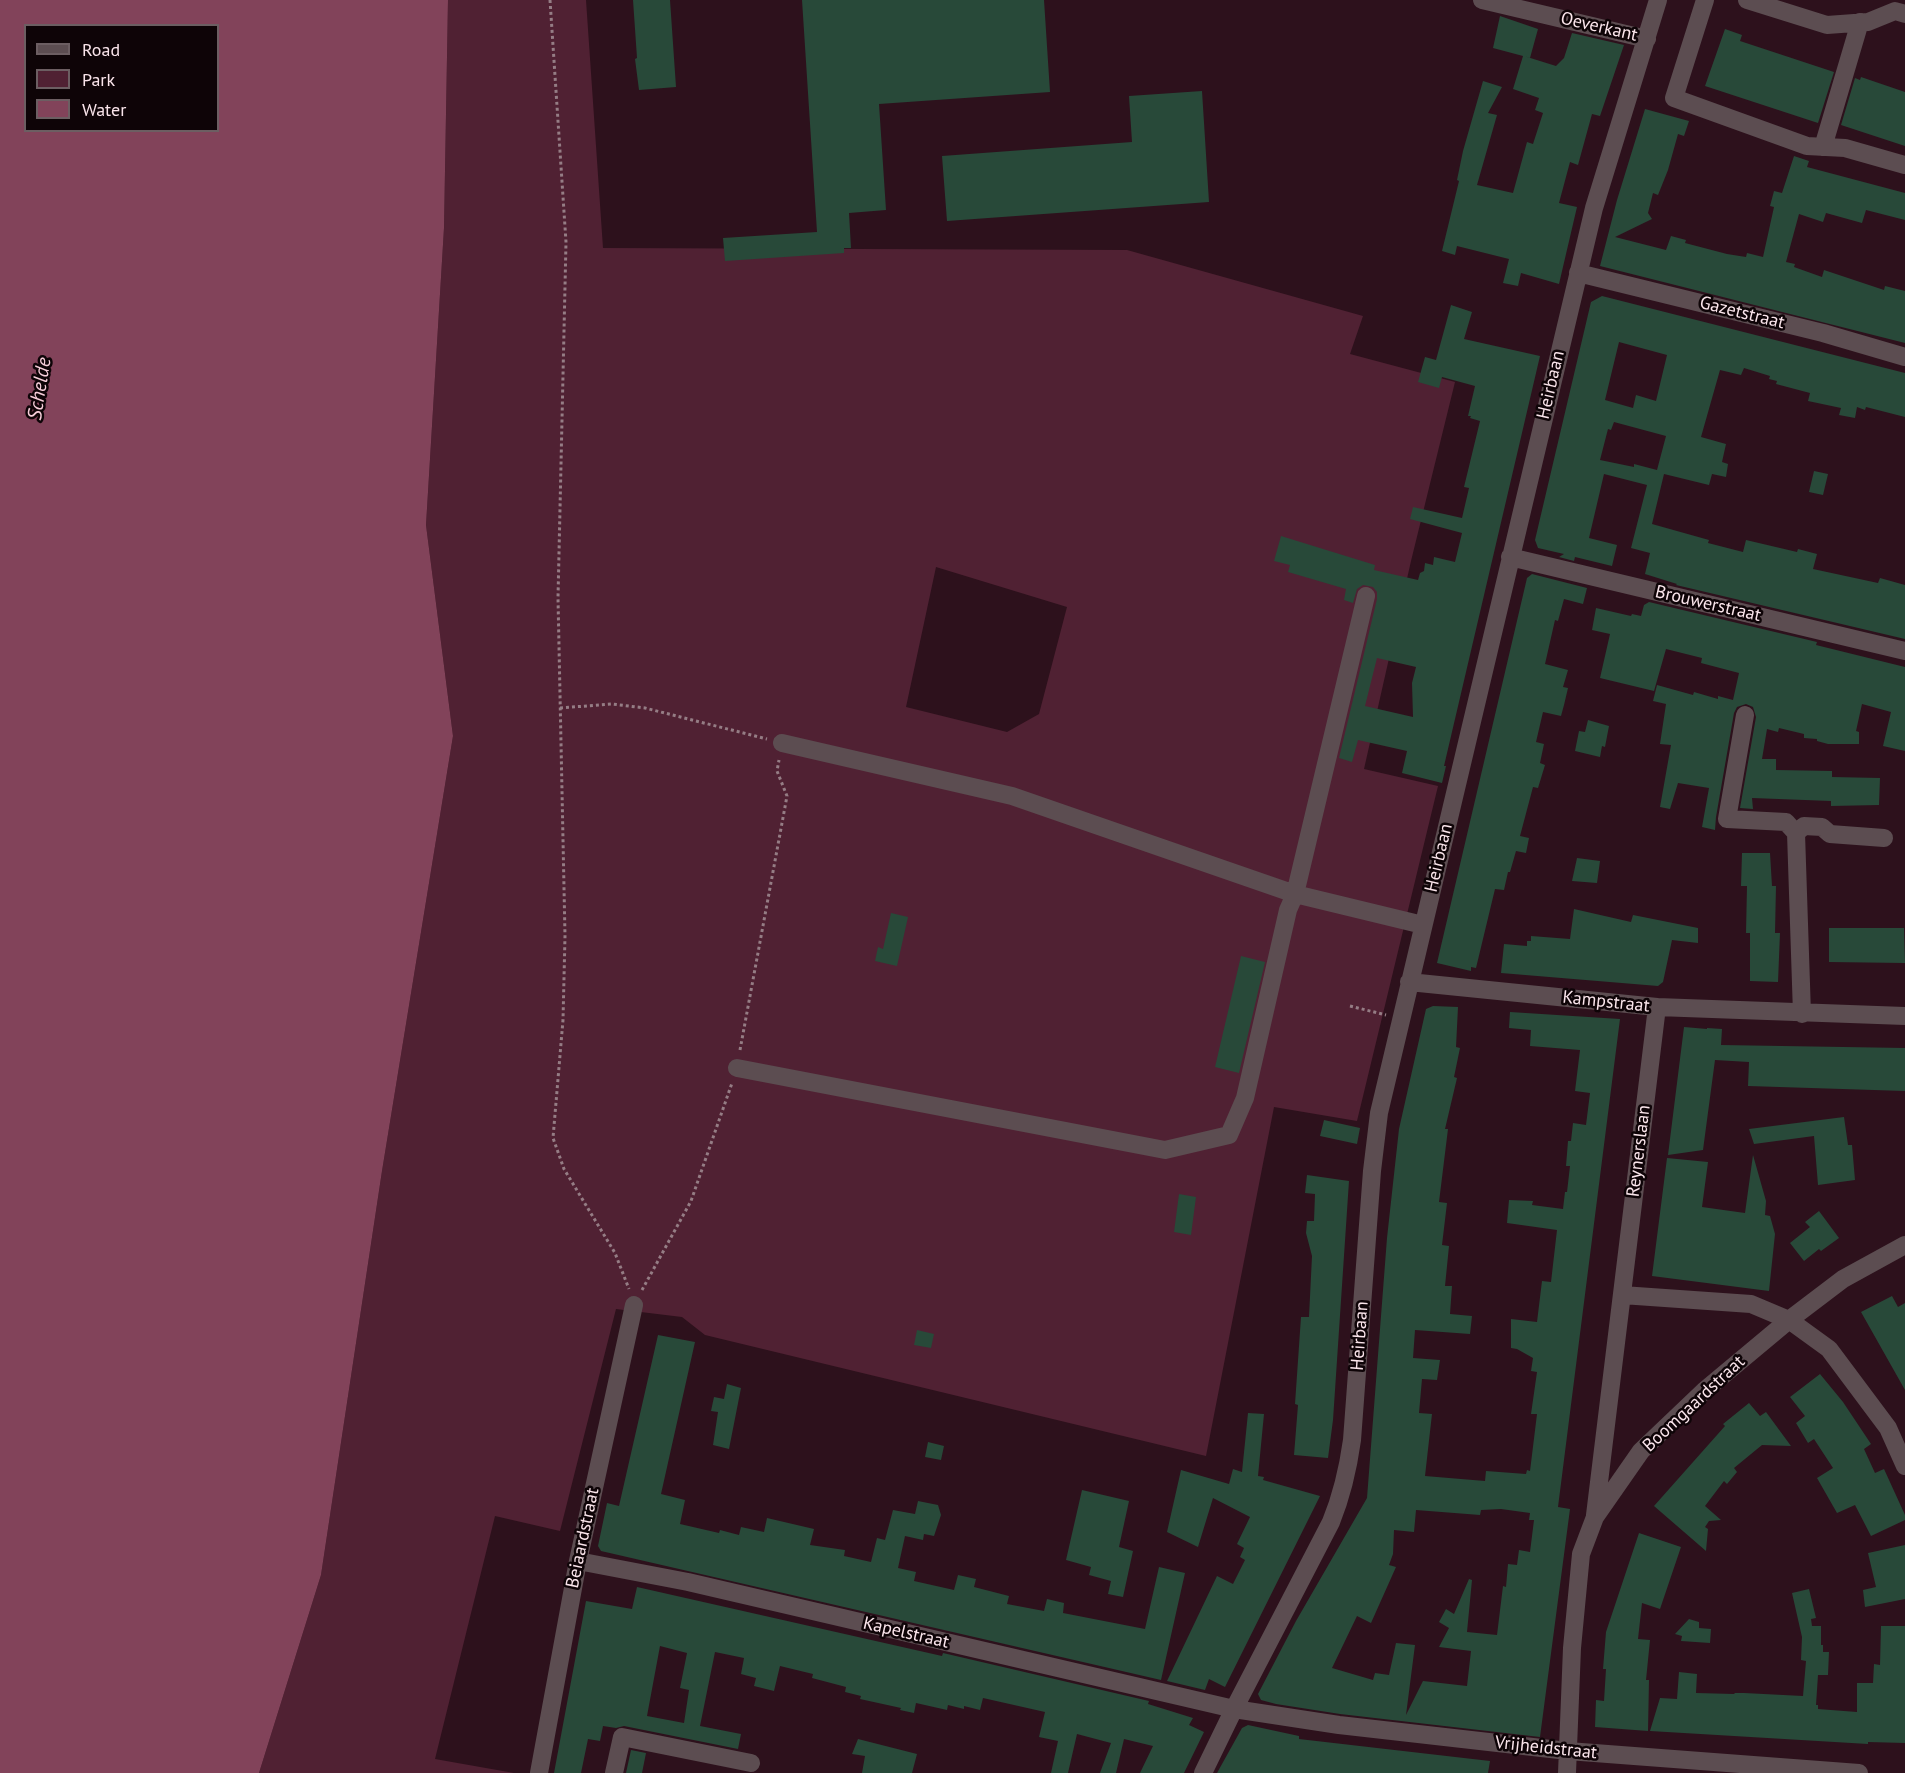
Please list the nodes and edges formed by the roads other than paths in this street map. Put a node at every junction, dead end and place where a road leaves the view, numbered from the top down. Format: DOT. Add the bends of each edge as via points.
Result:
graph roads {
  1 [pos="1482,0"];
  2 [pos="1658,0"];
  3 [pos="1705,0"];
  4 [pos="1747,0"];
  5 [pos="1905,14"];
  6 [pos="1860,22"];
  7 [pos="1647,39"];
  8 [pos="1823,147"];
  9 [pos="1905,165"];
  10 [pos="1578,273"];
  11 [pos="1905,357"];
  12 [pos="1510,557"];
  13 [pos="1366,596"];
  14 [pos="1905,651"];
  15 [pos="1745,715"];
  16 [pos="782,743"];
  17 [pos="1796,833"];
  18 [pos="1884,838"];
  19 [pos="1296,894"];
  20 [pos="1423,925"];
  21 [pos="1409,982"];
  22 [pos="1657,1007"];
  23 [pos="1802,1014"];
  24 [pos="1905,1016"];
  25 [pos="737,1068"];
  26 [pos="1905,1245"];
  27 [pos="1622,1295"];
  28 [pos="634,1305"];
  29 [pos="1789,1320"];
  30 [pos="1905,1466"];
  31 [pos="1595,1517"];
  32 [pos="578,1561"];
  33 [pos="1234,1709"];
  34 [pos="1568,1751"];
  35 [pos="751,1763"];
  36 [pos="539,1773"];
  37 [pos="614,1773"];
  38 [pos="1203,1773"];
  39 [pos="1567,1773"];
  40 [pos="1858,1773"];
  1 -- 7 [label="street, Oeverkant"];
  2 -- 7 [label="street, Heirbaan"];
  3 -- 8 [label="street" via="1674,98 1807,146"];
  4 -- 6 [label="street" via="1827,25"];
  5 -- 6 [label="street" via="1895,11"];
  6 -- 8 [label="street"];
  7 -- 10 [label="street, Heirbaan" via="1594,208"];
  8 -- 9 [label="street" via="1845,148"];
  10 -- 11 [label="street, Gazetstraat"];
  10 -- 12 [label="street, Heirbaan"];
  12 -- 14 [label="street, Brouwerstraat"];
  12 -- 20 [label="street, Heirbaan"];
  13 -- 19 [label="street"];
  15 -- 17 [label="street" via="1727,819 1786,822"];
  16 -- 19 [label="street" via="1012,796"];
  17 -- 18 [label="street" via="1804,826 1822,826 1830,834"];
  17 -- 23 [label="street"];
  19 -- 20 [label="street"];
  19 -- 25 [label="street" via="1288,910 1245,1098 1229,1135 1165,1150"];
  20 -- 21 [label="street, Heirbaan"];
  21 -- 22 [label="street, Kampstraat"];
  21 -- 33 [label="street, Heirbaan" via="1376,1131 1348,1472 1331,1522"];
  22 -- 23 [label="street, Kampstraat"];
  22 -- 27 [label="street, Reynerslaan"];
  23 -- 24 [label="street, Kampstraat"];
  26 -- 29 [label="street, Boomgaardstraat" via="1843,1279"];
  27 -- 29 [label="street" via="1751,1304"];
  27 -- 31 [label="street, Reynerslaan"];
  28 -- 32 [label="street, Beiaardstraat"];
  29 -- 30 [label="street" via="1829,1349 1888,1428"];
  29 -- 31 [label="street, Boomgaardstraat" via="1704,1391 1641,1451"];
  31 -- 34 [label="street, Boomgaardstraat" via="1581,1554"];
  32 -- 33 [label="street, Kapelstraat" via="688,1582"];
  32 -- 36 [label="street, Beiaardstraat"];
  33 -- 34 [label="street, Vrijheidstraat"];
  33 -- 38 [label="street, Heirbaan"];
  34 -- 39 [label="street, Boomgaardstraat"];
  34 -- 40 [label="street, Vrijheidstraat"];
  35 -- 37 [label="street" via="622,1737"];
}
